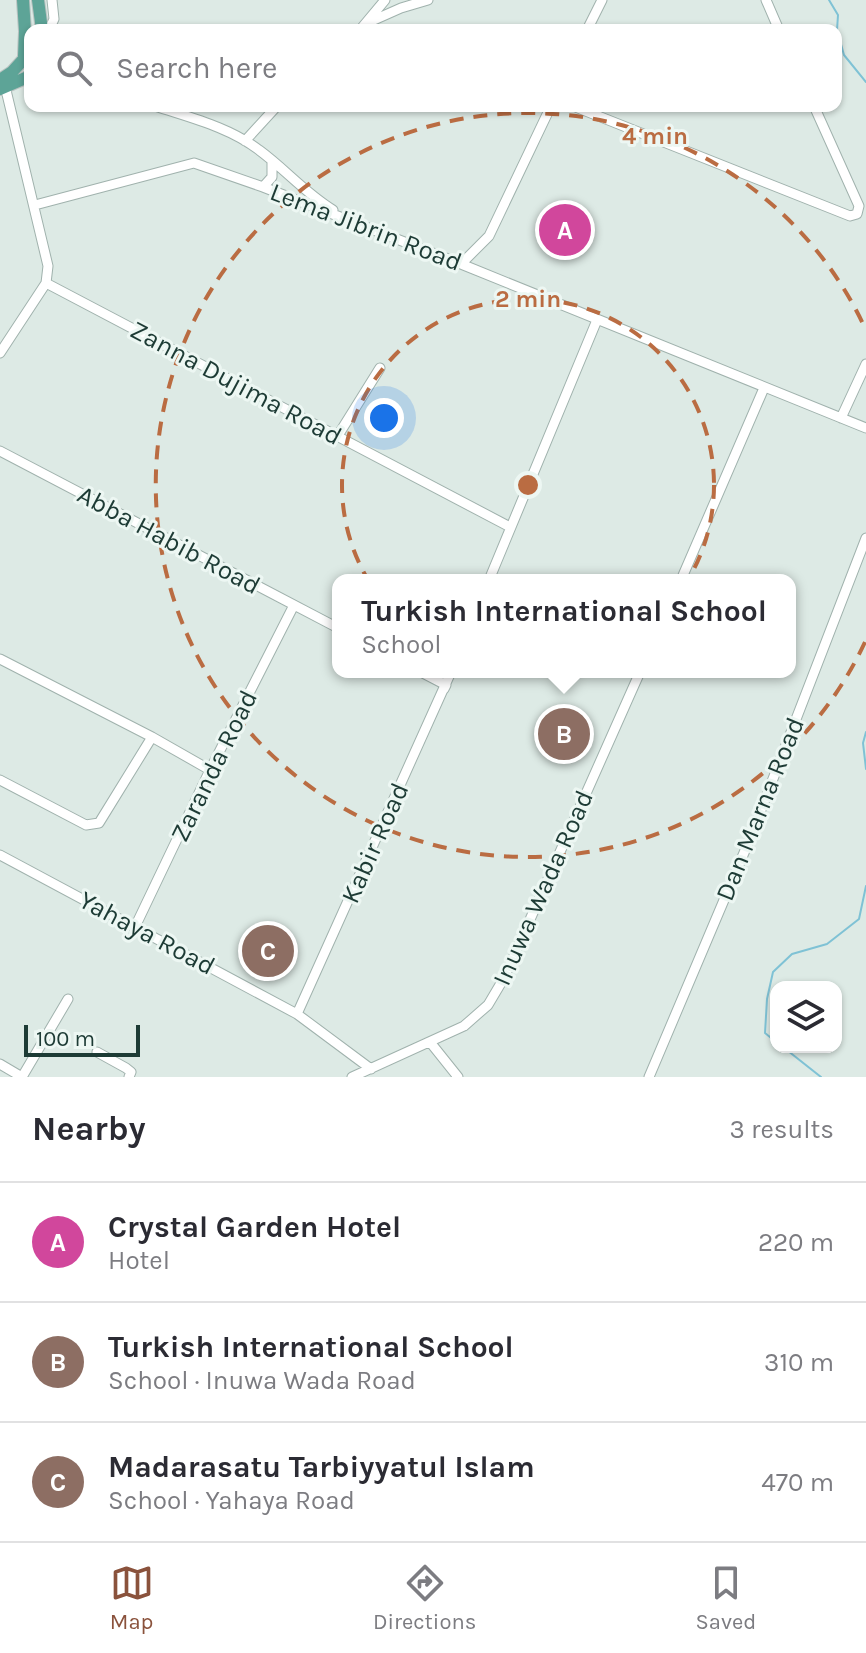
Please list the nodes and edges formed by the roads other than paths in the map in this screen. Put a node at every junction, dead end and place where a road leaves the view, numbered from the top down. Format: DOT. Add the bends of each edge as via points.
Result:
graph roads {
  1 [pos="23,0"];
  2 [pos="38,0"];
  3 [pos="52,0"];
  4 [pos="385,0"];
  5 [pos="428,0"];
  6 [pos="602,0"];
  7 [pos="766,0"];
  8 [pos="25,24"];
  9 [pos="41,24"];
  10 [pos="52,24"];
  11 [pos="365,24"];
  12 [pos="368,24"];
  13 [pos="590,24"];
  14 [pos="776,24"];
  15 [pos="24,56"];
  16 [pos="24,77"];
  17 [pos="2,85"];
  18 [pos="173,112"];
  19 [pos="272,112"];
  20 [pos="548,112"];
  21 [pos="588,112"];
  22 [pos="817,112"];
  23 [pos="245,141"];
  24 [pos="272,161"];
  25 [pos="263,187"];
  26 [pos="35,205"];
  27 [pos="378,232"];
  28 [pos="461,264"];
  29 [pos="46,283"];
  30 [pos="597,320"];
  31 [pos="0,353"];
  32 [pos="866,364"];
  33 [pos="380,368"];
  34 [pos="764,388"];
  35 [pos="841,418"];
  36 [pos="866,428"];
  37 [pos="337,437"];
  38 [pos="0,451"];
  39 [pos="510,527"];
  40 [pos="866,538"];
  41 [pos="491,574"];
  42 [pos="684,574"];
  43 [pos="294,605"];
  44 [pos="332,625"];
  45 [pos="0,659"];
  46 [pos="433,678"];
  47 [pos="449,678"];
  48 [pos="637,678"];
  49 [pos="446,685"];
  50 [pos="440,699"];
  51 [pos="152,737"];
  52 [pos="210,770"];
  53 [pos="0,780"];
  54 [pos="0,855"];
  55 [pos="344,916"];
  56 [pos="135,927"];
  57 [pos="68,999"];
  58 [pos="297,1014"];
  59 [pos="430,1042"];
  60 [pos="97,1052"];
  61 [pos="0,1064"];
  62 [pos="371,1069"];
  63 [pos="129,1077"];
  64 [pos="352,1077"];
  65 [pos="458,1077"];
  66 [pos="649,1077"];
  1 -- 8 [label="main road"];
  2 -- 9 [label="main road"];
  3 -- 10 [label="street"];
  4 -- 11 [label="street"];
  5 -- 12 [label="street"];
  6 -- 13 [label="street"];
  7 -- 14 [label="street"];
  15 -- 17 [label="main road"];
  16 -- 17 [label="main road"];
  17 -- 26 [label="street"];
  18 -- 23 [label="street"];
  19 -- 23 [label="street"];
  20 -- 28 [label="street" via="489,236"];
  21 -- 22 [label="street" via="850,216 857,214 859,206"];
  23 -- 24 [label="street"];
  24 -- 25 [label="street" via="272,177"];
  24 -- 27 [label="street" via="317,200"];
  25 -- 26 [label="street, Lema Jibrin Road" via="194,163"];
  25 -- 27 [label="street, Lema Jibrin Road"];
  26 -- 29 [label="street" via="48,266"];
  27 -- 28 [label="street, Lema Jibrin Road"];
  28 -- 30 [label="street, Lema Jibrin Road"];
  29 -- 31 [label="street"];
  29 -- 37 [label="street, Zanna Dujima Road"];
  30 -- 34 [label="street, Lema Jibrin Road"];
  30 -- 39 [label="street"];
  32 -- 35 [label="street"];
  33 -- 37 [label="street"];
  34 -- 35 [label="street, Lema Jibrin Road"];
  34 -- 42 [label="street"];
  35 -- 36 [label="street, Lema Jibrin Road"];
  37 -- 39 [label="street, Zanna Dujima Road"];
  38 -- 43 [label="street, Abba Habib Road"];
  39 -- 41 [label="street"];
  40 -- 66 [label="street, Dan Marna Road" via="749,841"];
  43 -- 44 [label="street, Abba Habib Road"];
  43 -- 52 [label="street, Zaranda Road"];
  45 -- 51 [label="street"];
  46 -- 49 [label="street"];
  47 -- 49 [label="street"];
  48 -- 59 [label="street, Inuwa Wada Road" via="504,978 488,1005 464,1026"];
  49 -- 50 [label="street"];
  50 -- 55 [label="street"];
  50 -- 58 [label="street, Kabir Road"];
  51 -- 52 [label="street"];
  51 -- 53 [label="street" via="93,826"];
  52 -- 56 [label="street, Zaranda Road"];
  54 -- 56 [label="street, Yahaya Road"];
  56 -- 58 [label="street, Yahaya Road"];
  57 -- 61 [label="street" via="22,1077"];
  58 -- 62 [label="street, Yahaya Road"];
  59 -- 62 [label="street, Inuwa Wada Road"];
  59 -- 65 [label="street"];
  60 -- 63 [label="street" via="126,1068"];
  62 -- 64 [label="street, Inuwa Wada Road"];
}
